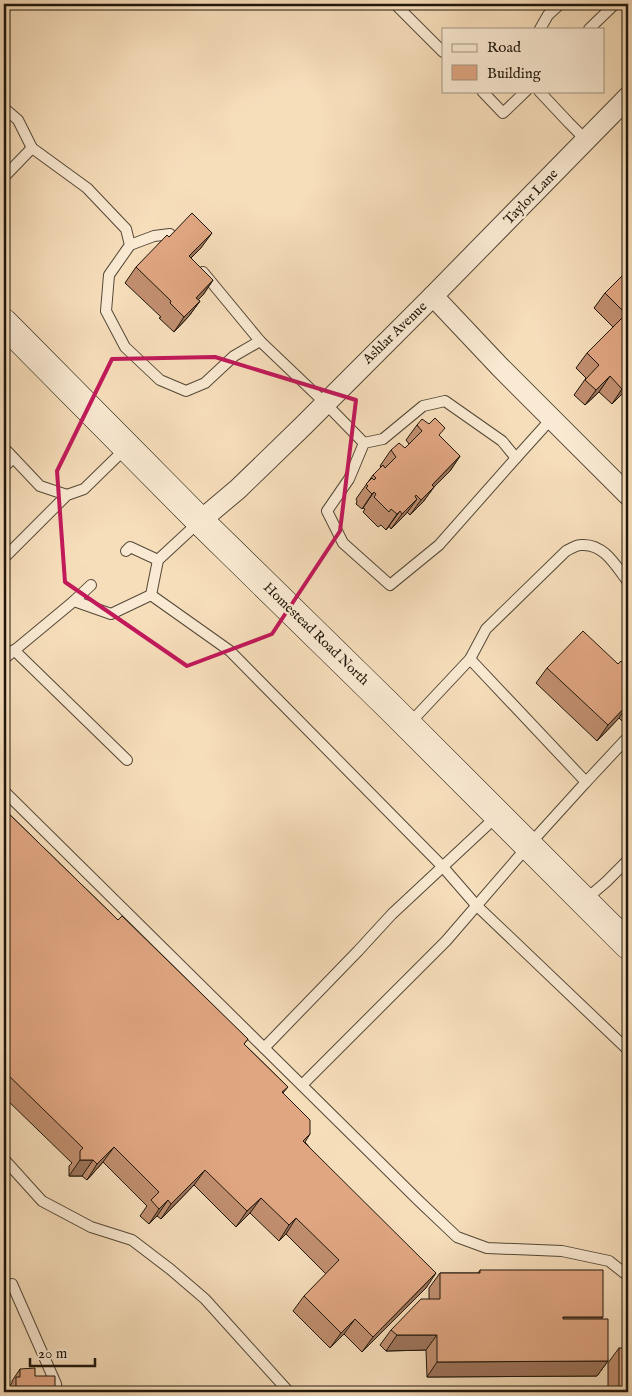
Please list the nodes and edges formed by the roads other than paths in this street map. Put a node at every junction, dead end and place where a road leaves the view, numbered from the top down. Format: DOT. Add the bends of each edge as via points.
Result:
graph roads {
  1 [pos="395,4"];
  2 [pos="560,4"];
  3 [pos="615,4"];
  4 [pos="541,28"];
  5 [pos="591,28"];
  6 [pos="442,51"];
  7 [pos="483,92"];
  8 [pos="525,92"];
  9 [pos="540,92"];
  10 [pos="628,97"];
  11 [pos="4,108"];
  12 [pos="586,140"];
  13 [pos="32,148"];
  14 [pos="4,177"];
  15 [pos="170,234"];
  16 [pos="130,245"];
  17 [pos="200,267"];
  18 [pos="433,296"];
  19 [pos="4,323"];
  20 [pos="260,341"];
  21 [pos="325,403"];
  22 [pos="552,418"];
  23 [pos="364,443"];
  24 [pos="127,447"];
  25 [pos="4,448"];
  26 [pos="13,458"];
  27 [pos="516,458"];
  28 [pos="4,467"];
  29 [pos="67,495"];
  30 [pos="628,495"];
  31 [pos="200,521"];
  32 [pos="126,551"];
  33 [pos="4,558"];
  34 [pos="158,560"];
  35 [pos="628,582"];
  36 [pos="91,585"];
  37 [pos="151,595"];
  38 [pos="74,601"];
  39 [pos="14,650"];
  40 [pos="4,659"];
  41 [pos="470,659"];
  42 [pos="408,725"];
  43 [pos="628,738"];
  44 [pos="127,760"];
  45 [pos="586,782"];
  46 [pos="4,791"];
  47 [pos="498,815"];
  48 [pos="528,846"];
  49 [pos="628,860"];
  50 [pos="443,867"];
  51 [pos="584,901"];
  52 [pos="476,905"];
  53 [pos="628,946"];
  54 [pos="264,1048"];
  55 [pos="628,1050"];
  56 [pos="302,1085"];
  57 [pos="4,1159"];
  58 [pos="628,1276"];
  59 [pos="12,1284"];
  60 [pos="57,1392"];
  61 [pos="288,1392"];
  1 -- 6 [label="lane"];
  2 -- 4 [label="lane"];
  3 -- 5 [label="lane"];
  7 -- 8 [label="lane" via="503,112"];
  9 -- 12 [label="lane"];
  10 -- 12 [label="street, Taylor Lane"];
  11 -- 13 [label="lane" via="18,120"];
  12 -- 18 [label="street, Taylor Lane"];
  13 -- 14 [label="lane"];
  13 -- 16 [label="lane" via="86,188 126,229"];
  15 -- 16 [label="lane"];
  16 -- 20 [label="lane" via="109,275 106,311 125,348 160,380 186,391 205,383 234,356"];
  17 -- 20 [label="lane"];
  18 -- 21 [label="street, Ashlar Avenue"];
  18 -- 22 [label="street, Ashlar Avenue"];
  19 -- 24 [label="main road, Homestead Road North"];
  20 -- 21 [label="lane"];
  21 -- 23 [label="lane"];
  21 -- 31 [label="street, Ashlar Avenue" via="238,489"];
  22 -- 27 [label="lane"];
  22 -- 30 [label="street, Ashlar Avenue"];
  23 -- 27 [label="lane" via="383,440 423,406 445,401 502,441"];
  23 -- 27 [label="lane" via="350,478 327,511 343,543 390,585 439,545"];
  24 -- 29 [label="lane" via="84,489"];
  24 -- 31 [label="main road, Homestead Road North"];
  25 -- 26 [label="lane"];
  26 -- 28 [label="lane"];
  26 -- 29 [label="lane" via="40,486"];
  29 -- 33 [label="lane"];
  31 -- 34 [label="lane"];
  31 -- 42 [label="main road, Homestead Road North"];
  32 -- 34 [label="lane" via="130,547"];
  34 -- 37 [label="lane"];
  35 -- 41 [label="lane" via="609,556 597,547 580,545 566,551 486,629"];
  36 -- 38 [label="lane"];
  37 -- 38 [label="lane" via="111,614"];
  37 -- 50 [label="lane" via="230,651"];
  38 -- 39 [label="lane"];
  39 -- 40 [label="lane"];
  39 -- 44 [label="lane"];
  41 -- 42 [label="lane"];
  41 -- 45 [label="lane"];
  42 -- 47 [label="main road, Homestead Road North"];
  43 -- 45 [label="lane"];
  45 -- 48 [label="lane"];
  46 -- 54 [label="lane"];
  47 -- 48 [label="main road, Homestead Road North"];
  47 -- 50 [label="lane"];
  48 -- 51 [label="main road, Homestead Road North"];
  48 -- 52 [label="lane"];
  49 -- 51 [label="lane"];
  50 -- 52 [label="lane"];
  50 -- 54 [label="lane" via="392,914"];
  51 -- 53 [label="main road, Homestead Road North"];
  52 -- 55 [label="lane"];
  52 -- 56 [label="lane" via="446,940"];
  54 -- 56 [label="lane"];
  56 -- 58 [label="lane" via="457,1237 488,1248 562,1251 609,1261"];
  57 -- 61 [label="lane" via="42,1201 91,1227 132,1240 170,1269 205,1299"];
  59 -- 60 [label="lane"];
}
